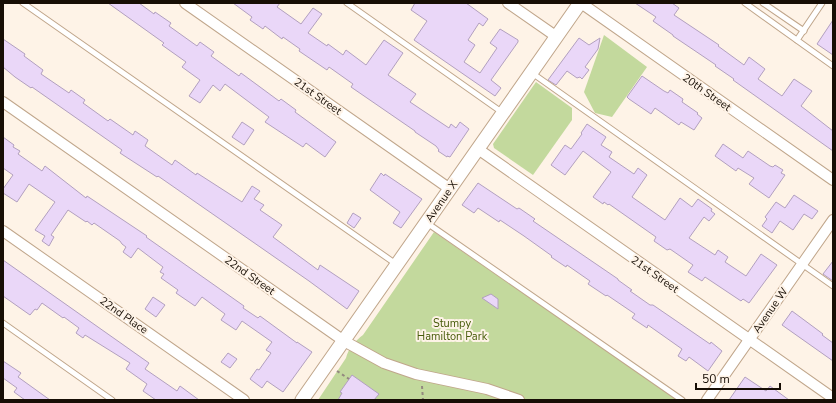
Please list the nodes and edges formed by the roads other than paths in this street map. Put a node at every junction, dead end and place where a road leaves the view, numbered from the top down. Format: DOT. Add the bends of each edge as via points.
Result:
graph roads {
  1 [pos="23,3"];
  2 [pos="185,3"];
  3 [pos="347,3"];
  4 [pos="508,3"];
  5 [pos="581,3"];
  6 [pos="744,3"];
  7 [pos="763,3"];
  8 [pos="822,3"];
  9 [pos="804,31"];
  10 [pos="557,37"];
  11 [pos="797,40"];
  12 [pos="833,66"];
  13 [pos="532,73"];
  14 [pos="3,102"];
  15 [pos="504,113"];
  16 [pos="478,150"];
  17 [pos="833,180"];
  18 [pos="450,189"];
  19 [pos="833,220"];
  20 [pos="426,223"];
  21 [pos="3,231"];
  22 [pos="802,264"];
  23 [pos="397,265"];
  24 [pos="833,286"];
  25 [pos="3,323"];
  26 [pos="749,340"];
  27 [pos="344,341"];
  28 [pos="833,398"];
  29 [pos="112,400"];
  30 [pos="244,400"];
  31 [pos="302,400"];
  32 [pos="519,400"];
  33 [pos="682,400"];
  34 [pos="707,400"];
  1 -- 23 [label="lane"];
  2 -- 18 [label="street, 21st Street"];
  3 -- 15 [label="lane"];
  4 -- 10 [label="street"];
  5 -- 10 [label="street, Avenue X"];
  5 -- 17 [label="street, 20th Street"];
  6 -- 11 [label="lane"];
  7 -- 9 [label="lane"];
  8 -- 9 [label="lane"];
  9 -- 11 [label="lane"];
  10 -- 13 [label="street, Avenue X"];
  11 -- 12 [label="lane"];
  13 -- 15 [label="street, Avenue X"];
  13 -- 22 [label="lane"];
  14 -- 27 [label="street, 22nd Street"];
  15 -- 16 [label="street, Avenue X"];
  16 -- 18 [label="street, Avenue X"];
  16 -- 26 [label="street, 21st Street"];
  18 -- 20 [label="street, Avenue X"];
  19 -- 22 [label="street, Avenue W"];
  20 -- 23 [label="street, Avenue X"];
  20 -- 33 [label="lane"];
  21 -- 30 [label="street, 22nd Place"];
  22 -- 24 [label="lane"];
  22 -- 26 [label="street, Avenue W"];
  23 -- 27 [label="street, Avenue X"];
  25 -- 29 [label="lane"];
  26 -- 28 [label="street, 21st Street"];
  26 -- 34 [label="street, Avenue W"];
  27 -- 31 [label="street, Avenue X"];
  27 -- 32 [label="street, 22nd Street" via="384,363 416,374 487,389"];
}
